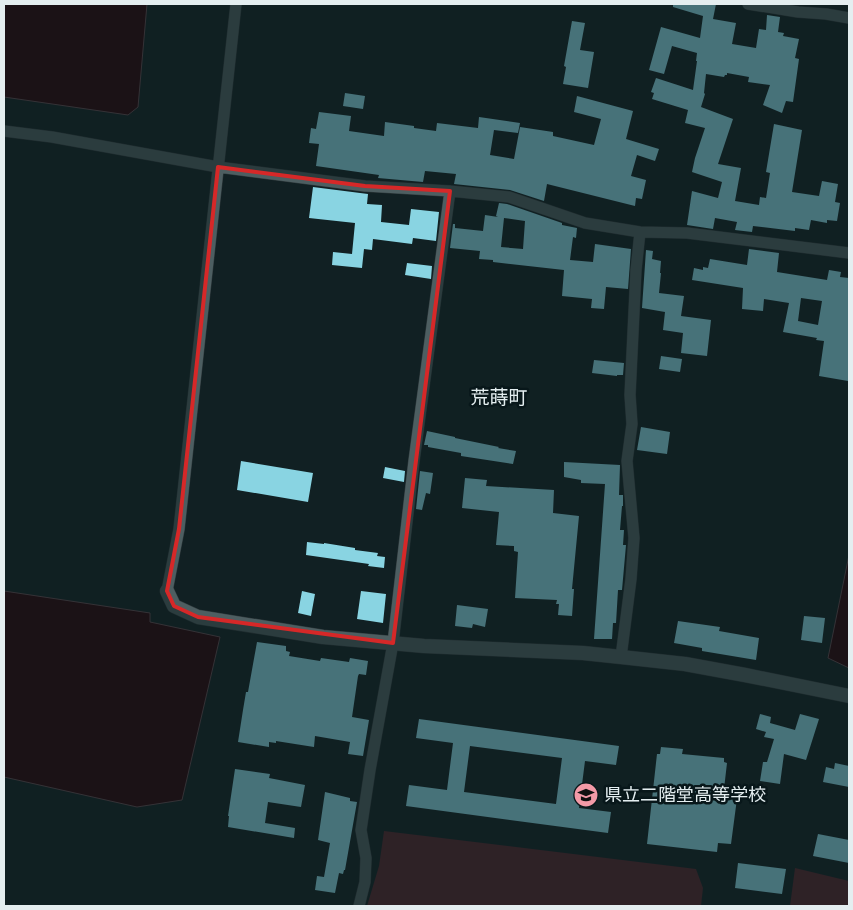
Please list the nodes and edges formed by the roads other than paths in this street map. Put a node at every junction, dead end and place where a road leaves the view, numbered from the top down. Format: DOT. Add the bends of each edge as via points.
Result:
graph roads {
  1 [pos="236,4"];
  2 [pos="748,4"];
  3 [pos="849,18"];
  4 [pos="4,131"];
  5 [pos="218,167"];
  6 [pos="450,191"];
  7 [pos="640,232"];
  8 [pos="849,253"];
  9 [pos="166,591"];
  10 [pos="393,643"];
  11 [pos="621,657"];
  12 [pos="849,696"];
  13 [pos="359,906"];
  1 -- 5 [label="street"];
  2 -- 3 [label="street"];
  4 -- 5 [label="street"];
  5 -- 6 [label="street" via="365,186"];
  5 -- 9 [label="street" via="179,529"];
  6 -- 7 [label="street" via="509,197 584,223"];
  6 -- 10 [label="street"];
  7 -- 8 [label="street" via="687,233"];
  7 -- 11 [label="street" via="630,395 632,424 627,461 634,538"];
  9 -- 10 [label="street" via="174,606 198,617 323,637"];
  10 -- 11 [label="street"];
  10 -- 13 [label="street" via="361,830 366,858"];
  11 -- 12 [label="street" via="745,674"];
}
